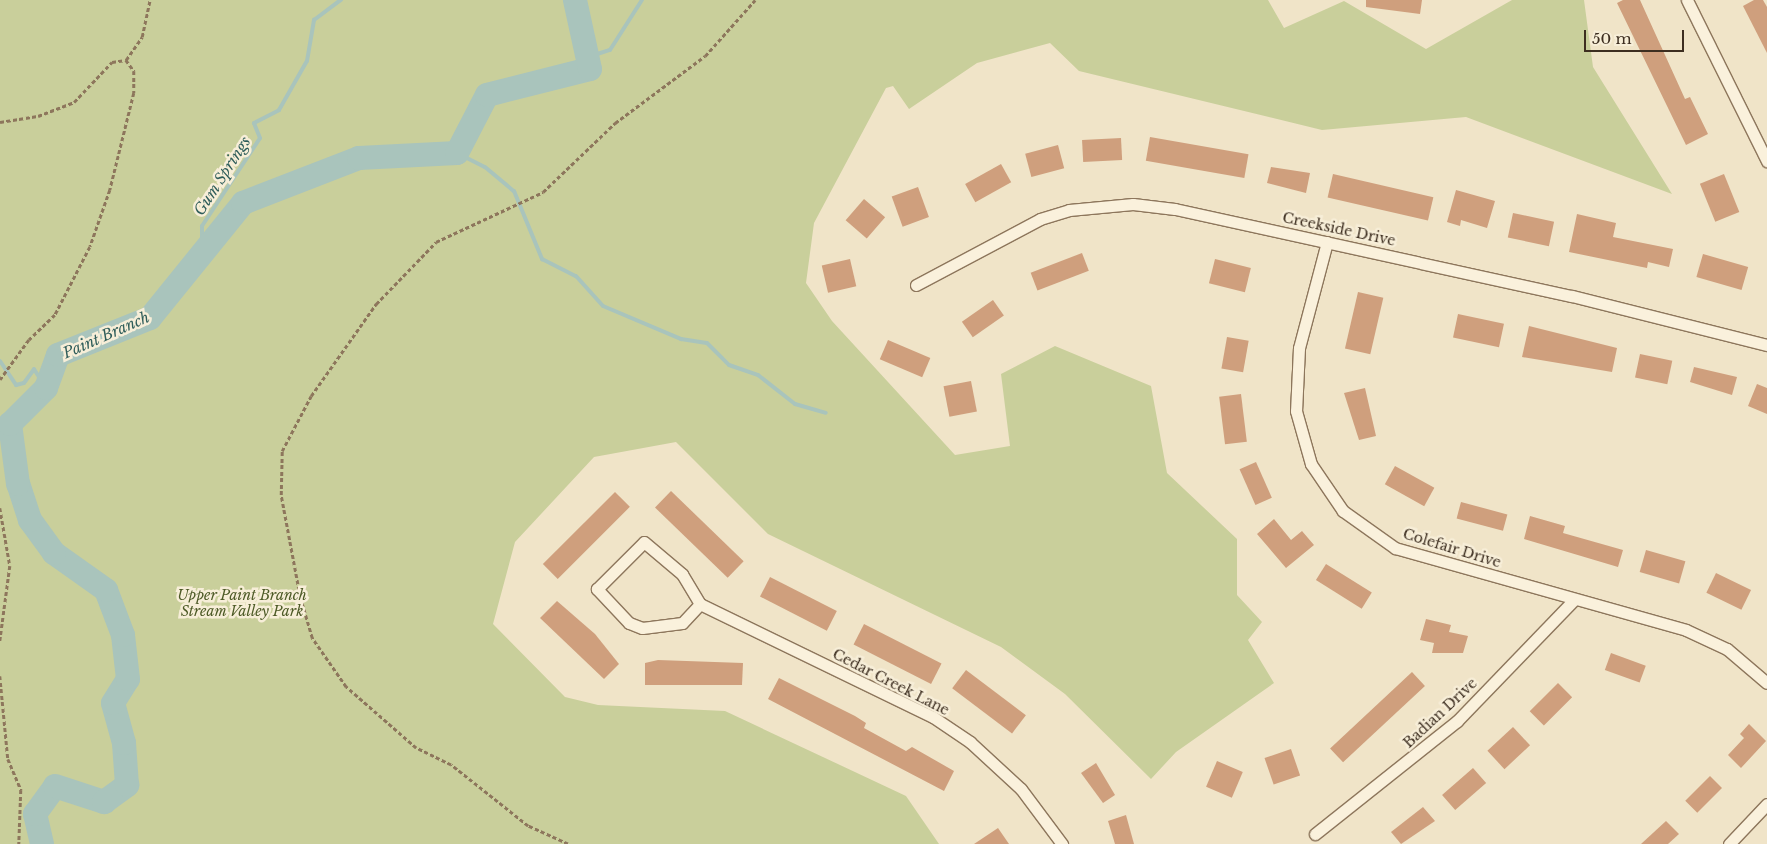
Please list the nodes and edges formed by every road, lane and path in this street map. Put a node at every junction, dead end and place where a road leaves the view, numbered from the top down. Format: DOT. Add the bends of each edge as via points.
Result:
graph roads {
  1 [pos="150,0"];
  2 [pos="755,0"];
  3 [pos="1688,0"];
  4 [pos="126,60"];
  5 [pos="0,122"];
  6 [pos="1767,161"];
  7 [pos="1327,242"];
  8 [pos="916,285"];
  9 [pos="1767,345"];
  10 [pos="0,380"];
  11 [pos="0,508"];
  12 [pos="1574,600"];
  13 [pos="700,604"];
  14 [pos="0,642"];
  15 [pos="0,676"];
  16 [pos="1767,683"];
  17 [pos="1767,804"];
  18 [pos="1315,834"];
  19 [pos="19,844"];
  20 [pos="568,844"];
  21 [pos="1062,844"];
  22 [pos="1729,844"];
  1 -- 4 [label="path" via="142,37"];
  2 -- 20 [label="path" via="705,56 615,123 543,192 436,242 376,304 311,396 282,450 280,495 300,597 312,638 346,686 416,748 451,765 528,826"];
  3 -- 6 [label="street"];
  4 -- 5 [label="path" via="112,62 74,102 38,116"];
  4 -- 10 [label="path" via="134,71 134,93 110,190 90,248 54,315 29,340"];
  7 -- 8 [label="street, Creekside Drive" via="1175,209 1133,204 1069,210 1040,219"];
  7 -- 9 [label="street, Creekside Drive" via="1572,296"];
  7 -- 12 [label="street, Colefair Drive" via="1295,380 1301,438 1325,489 1368,533 1395,548"];
  11 -- 14 [label="path" via="10,566"];
  12 -- 16 [label="street, Colefair Drive" via="1686,630 1727,650"];
  12 -- 18 [label="street, Badian Drive" via="1457,721"];
  13 -- 13 [label="street" via="682,623 642,628 630,623 597,589 644,542 682,574"];
  13 -- 21 [label="street, Cedar Creek Lane" via="933,717 962,737 1020,789"];
  15 -- 19 [label="path" via="8,759 21,790"];
  17 -- 22 [label="street"];
}
